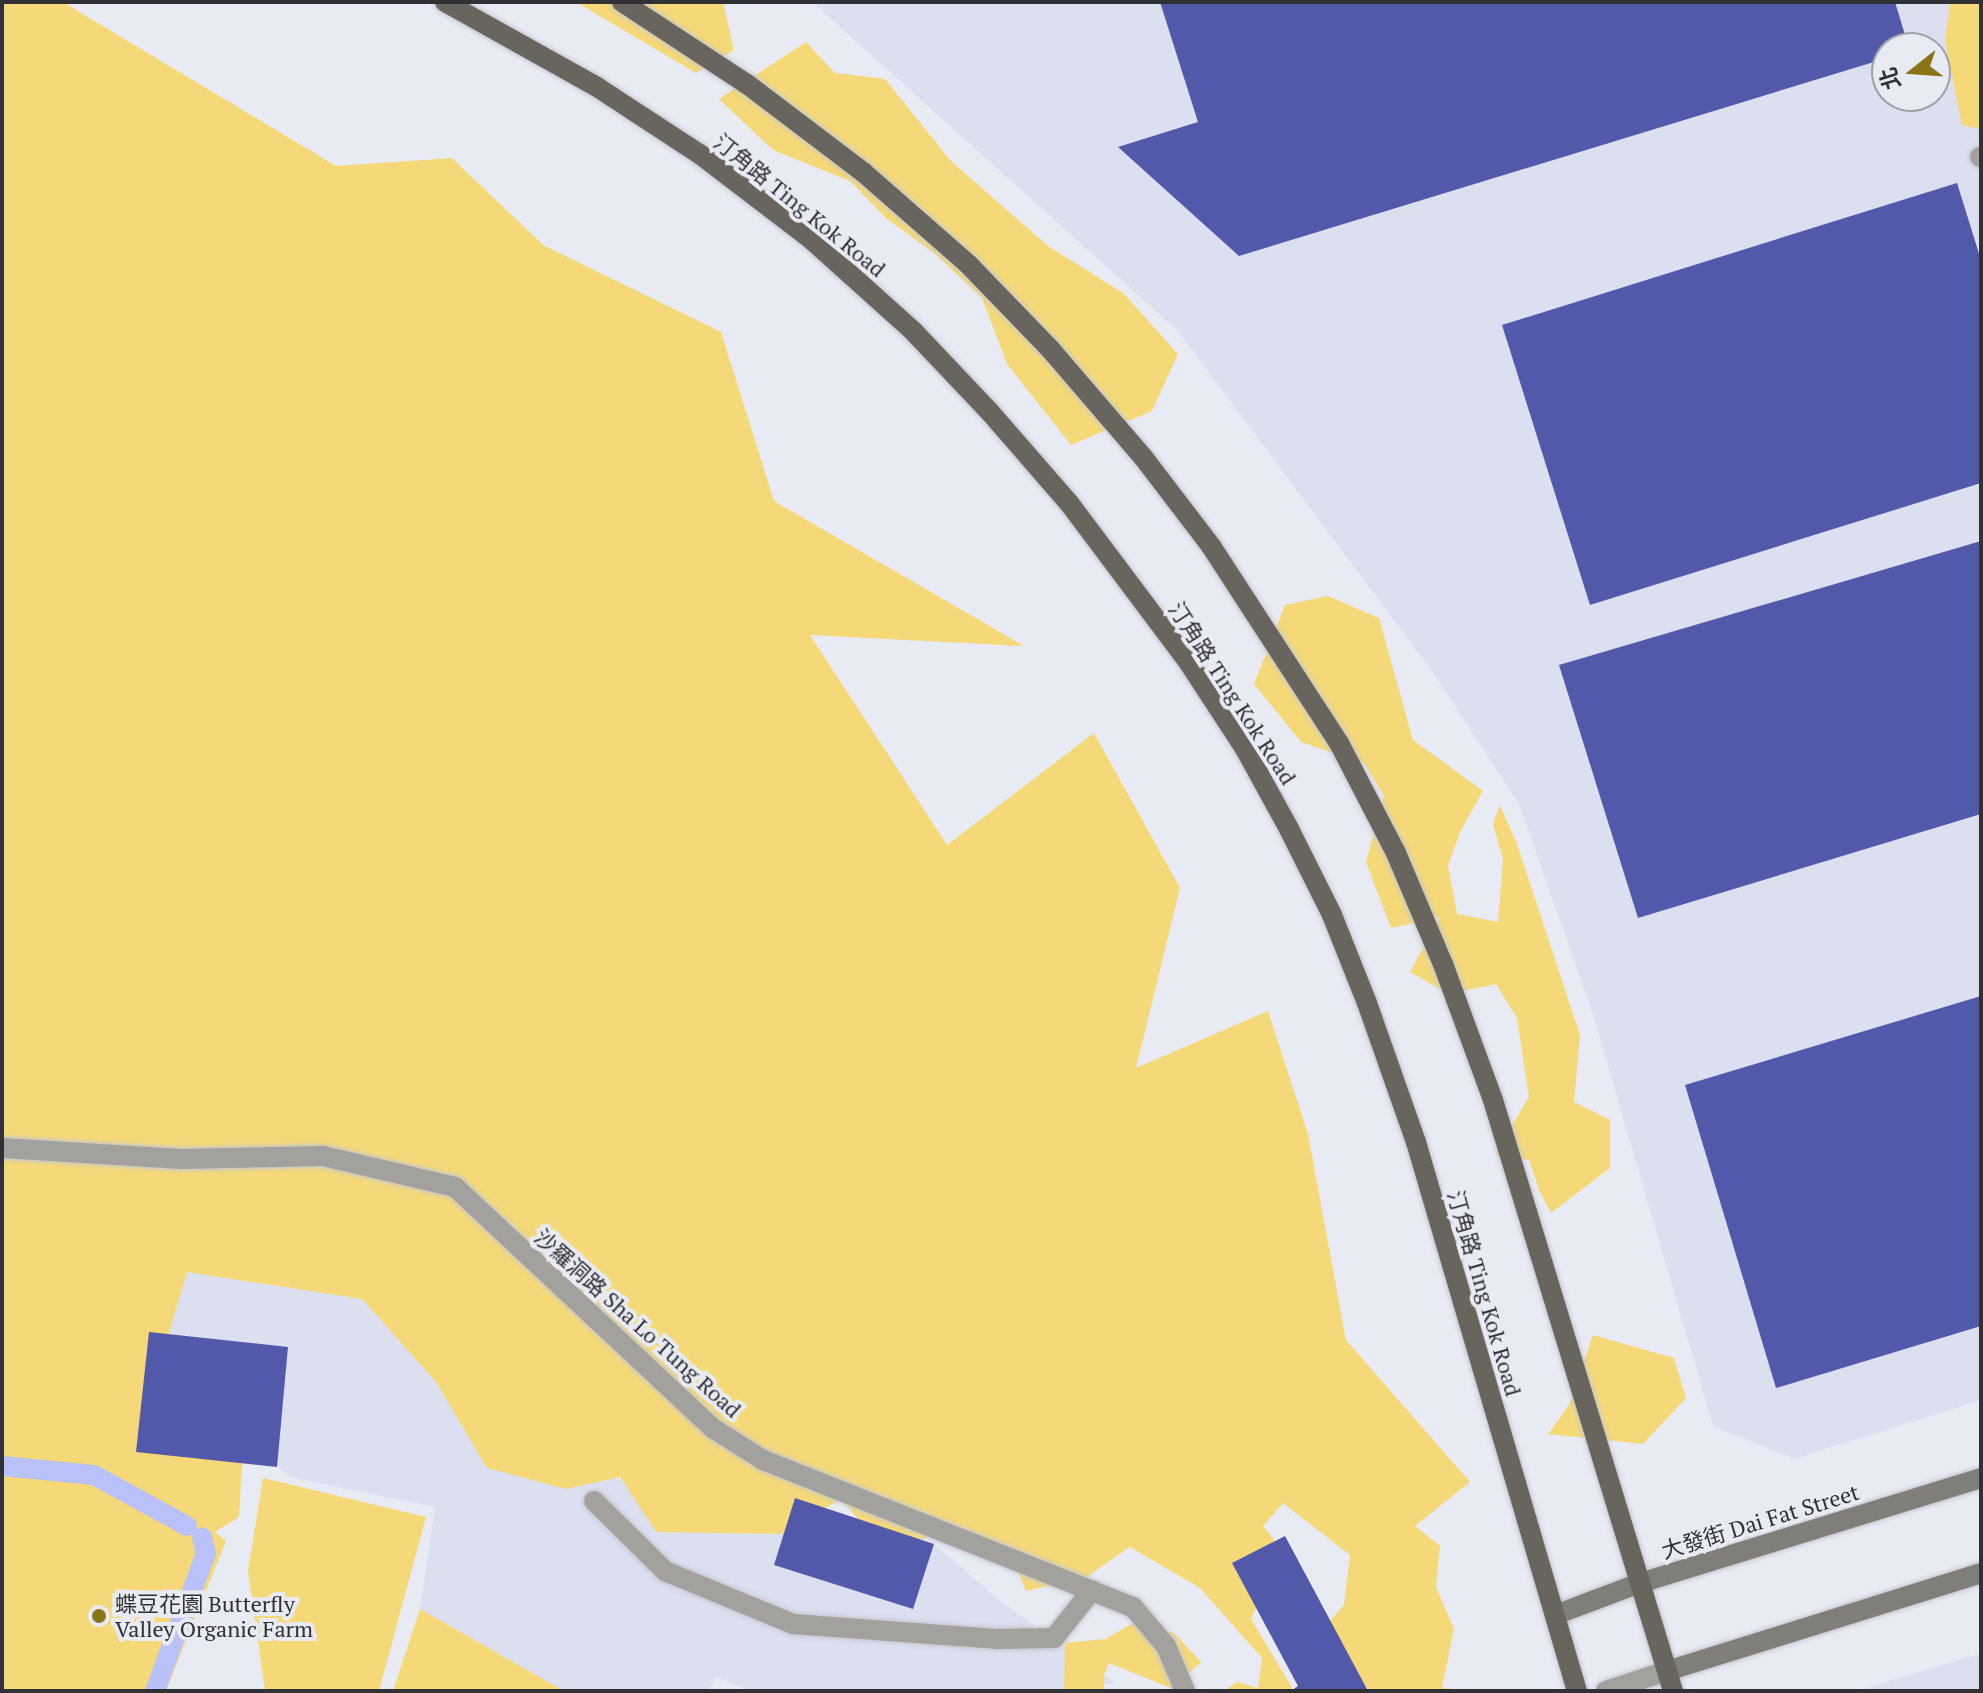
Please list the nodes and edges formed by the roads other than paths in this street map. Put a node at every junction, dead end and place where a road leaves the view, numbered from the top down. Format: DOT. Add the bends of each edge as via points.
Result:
graph roads {
  1 [pos="445,2"];
  2 [pos="622,2"];
  3 [pos="2,1148"];
  4 [pos="1981,1478"];
  5 [pos="594,1501"];
  6 [pos="1981,1573"];
  7 [pos="1640,1583"];
  8 [pos="1092,1590"];
  9 [pos="1555,1615"];
  10 [pos="1670,1681"];
  11 [pos="1185,1691"];
  12 [pos="1577,1691"];
  13 [pos="1606,1691"];
  1 -- 9 [label="main road, 汀角路 Ting Kok Road" via="597,87 701,155 812,240 914,332 989,411 1069,503 1187,660 1289,829 1332,915 1367,1003 1416,1142"];
  2 -- 7 [label="main road" via="747,84 863,172 968,264 1143,457 1281,649 1339,743 1396,853 1443,964 1493,1100"];
  3 -- 8 [label="lane, 沙羅洞路 Sha Lo Tung Road" via="182,1159 323,1156 455,1187 714,1429 751,1452"];
  4 -- 7 [label="street, 大發街 Dai Fat Street"];
  5 -- 8 [label="lane" via="665,1571 793,1624 995,1639 1054,1638"];
  6 -- 10 [label="street"];
  7 -- 9 [label="street, 大發街 Dai Fat Street"];
  7 -- 10 [label="main road"];
  8 -- 11 [label="lane, 沙羅洞路 Sha Lo Tung Road" via="1133,1607 1166,1646"];
  9 -- 12 [label="main road, 汀角路 Ting Kok Road"];
  10 -- 13 [label="lane"];
}
